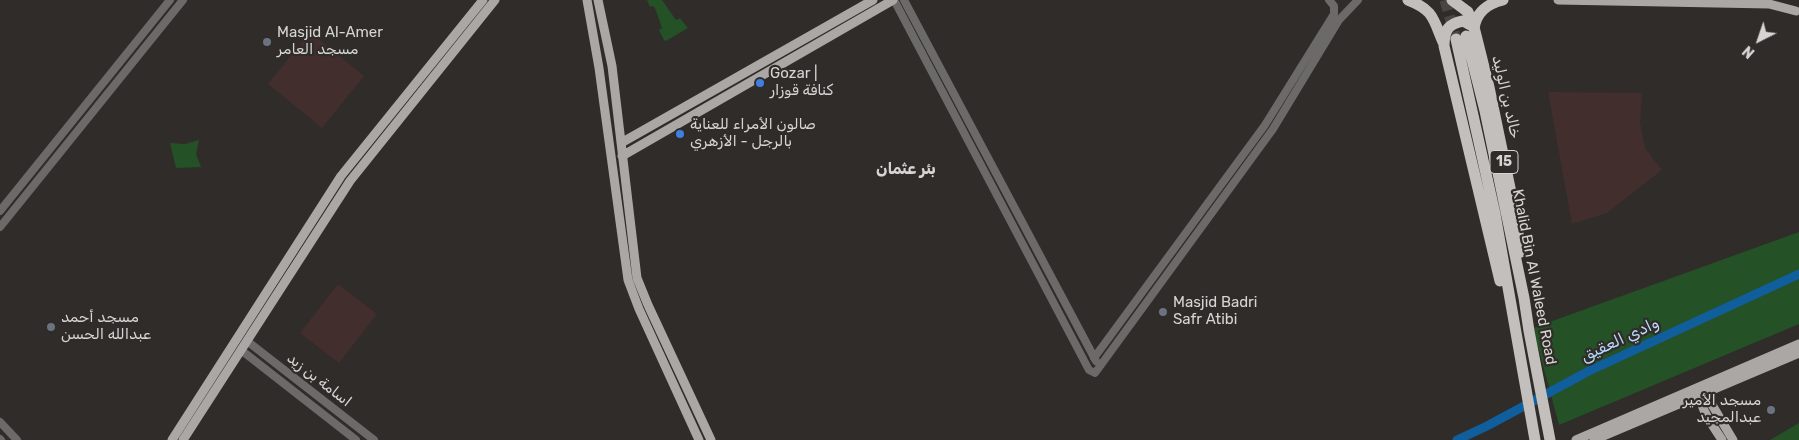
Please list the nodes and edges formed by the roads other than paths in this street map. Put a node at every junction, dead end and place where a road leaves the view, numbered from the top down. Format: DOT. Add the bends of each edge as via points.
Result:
graph roads {
  1 [pos="170,0"];
  2 [pos="183,0"];
  3 [pos="483,0"];
  4 [pos="495,0"];
  5 [pos="587,0"];
  6 [pos="598,0"];
  7 [pos="874,0"];
  8 [pos="893,0"];
  9 [pos="904,0"];
  10 [pos="1329,0"];
  11 [pos="1358,0"];
  12 [pos="1408,0"];
  13 [pos="1452,0"];
  14 [pos="1503,0"];
  15 [pos="1558,0"];
  16 [pos="1793,0"];
  17 [pos="1798,13"];
  18 [pos="1468,33"];
  19 [pos="1444,44"];
  20 [pos="700,99"];
  21 [pos="706,108"];
  22 [pos="621,143"];
  23 [pos="622,156"];
  24 [pos="0,211"];
  25 [pos="0,227"];
  26 [pos="1524,298"];
  27 [pos="1511,304"];
  28 [pos="247,341"];
  29 [pos="1799,344"];
  30 [pos="241,350"];
  31 [pos="1799,353"];
  32 [pos="1094,358"];
  33 [pos="1099,368"];
  34 [pos="1722,386"];
  35 [pos="1698,394"];
  36 [pos="1708,409"];
  37 [pos="0,422"];
  38 [pos="1550,439"];
  39 [pos="16,440"];
  40 [pos="172,440"];
  41 [pos="183,440"];
  42 [pos="356,440"];
  43 [pos="374,440"];
  44 [pos="699,440"];
  45 [pos="711,440"];
  46 [pos="1535,440"];
  47 [pos="1576,440"];
  48 [pos="1594,440"];
  49 [pos="1722,440"];
  50 [pos="1733,440"];
  1 -- 24 [label="street"];
  2 -- 25 [label="street"];
  3 -- 40 [label="main road" via="341,176"];
  4 -- 28 [label="main road" via="350,181"];
  5 -- 44 [label="main road" via="601,78 628,280"];
  6 -- 22 [label="main road" via="612,66"];
  7 -- 20 [label="main road"];
  8 -- 21 [label="main road"];
  8 -- 33 [label="street" via="1089,370 1096,373"];
  9 -- 32 [label="street"];
  10 -- 32 [label="street" via="1334,6 1334,14 1265,125"];
  11 -- 33 [label="street" via="1339,20 1273,129"];
  12 -- 19 [label="highway" via="1422,6 1434,17"];
  13 -- 18 [label="highway, خالد بن الوليد / 15" via="1468,12"];
  14 -- 18 [label="highway" via="1482,9"];
  15 -- 17 [label="main road" via="1769,4"];
  16 -- 17 [label="main road"];
  18 -- 19 [label="highway" via="1463,21 1450,24 1445,31"];
  18 -- 26 [label="highway, خالد بن الوليد / 15" via="1489,87 1514,207 1526,290"];
  18 -- 27 [label="highway, Khalid Bin Al Waleed Road" via="1486,171"];
  19 -- 27 [label="highway, 15" via="1499,278 1504,295"];
  20 -- 21 [label="main road"];
  20 -- 22 [label="main road"];
  21 -- 23 [label="main road"];
  22 -- 23 [label="main road"];
  23 -- 45 [label="main road" via="637,278"];
  26 -- 38 [label="highway, Khalid Bin Al Waleed Road"];
  27 -- 46 [label="highway, Khalid Bin Al Waleed Road"];
  28 -- 30 [label="main road"];
  28 -- 43 [label="street, اسامة بن زید"];
  29 -- 35 [label="main road"];
  30 -- 41 [label="main road"];
  30 -- 42 [label="street, اسامة بن زید"];
  31 -- 34 [label="main road"];
  32 -- 33 [label="street"];
  34 -- 35 [label="main road"];
  34 -- 36 [label="main road"];
  35 -- 36 [label="main road"];
  35 -- 36 [label="main road" via="1699,402"];
  35 -- 47 [label="main road"];
  35 -- 48 [label="main road"];
  36 -- 49 [label="main road"];
  36 -- 50 [label="main road"];
  37 -- 39 [label="street"];
}
